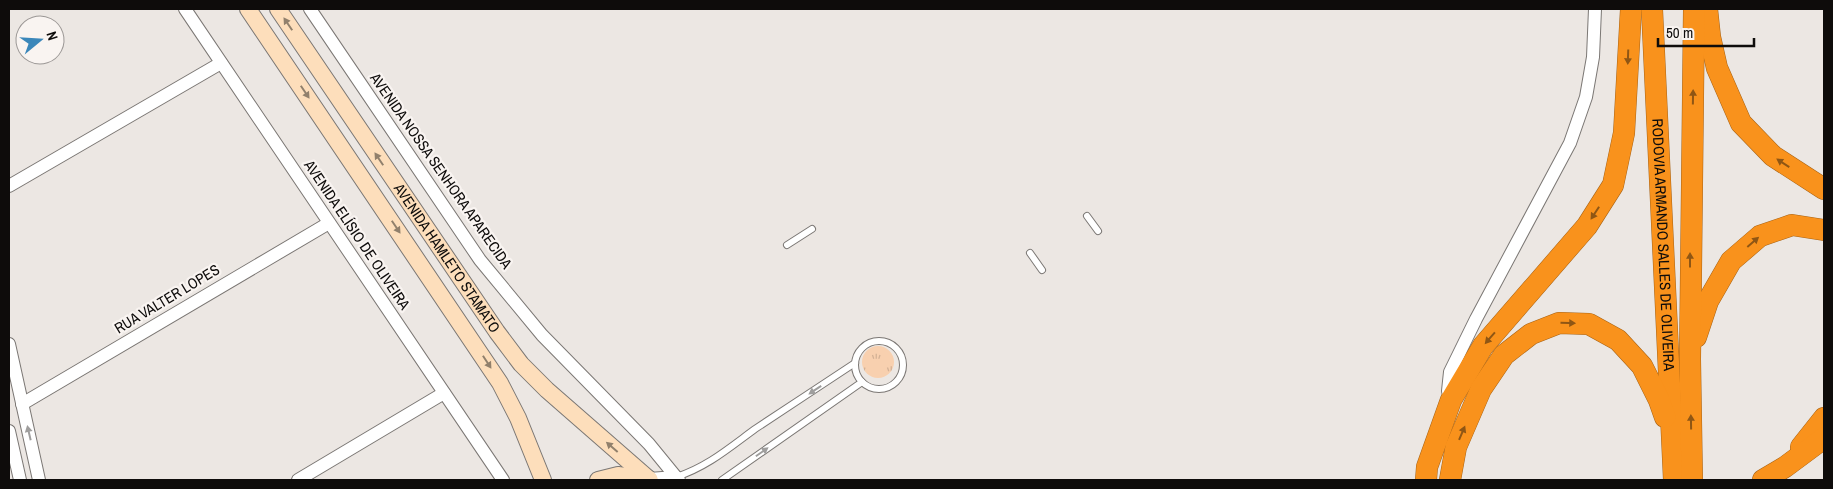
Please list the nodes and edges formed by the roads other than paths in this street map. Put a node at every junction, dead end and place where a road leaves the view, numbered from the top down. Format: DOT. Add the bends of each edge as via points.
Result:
graph roads {
  1 [pos="185,9"];
  2 [pos="248,9"];
  3 [pos="278,9"];
  4 [pos="310,9"];
  5 [pos="1595,9"];
  6 [pos="1631,9"];
  7 [pos="1652,9"];
  8 [pos="1694,9"];
  9 [pos="1707,9"];
  10 [pos="221,63"];
  11 [pos="9,186"];
  12 [pos="1824,189"];
  13 [pos="1086,216"];
  14 [pos="329,223"];
  15 [pos="812,229"];
  16 [pos="1824,230"];
  17 [pos="1098,231"];
  18 [pos="787,245"];
  19 [pos="1030,253"];
  20 [pos="1042,270"];
  21 [pos="9,344"];
  22 [pos="1690,359"];
  23 [pos="855,363"];
  24 [pos="862,382"];
  25 [pos="444,393"];
  26 [pos="1451,400"];
  27 [pos="22,404"];
  28 [pos="1824,418"];
  29 [pos="9,430"];
  30 [pos="1824,438"];
  31 [pos="1672,441"];
  32 [pos="1785,467"];
  33 [pos="1686,477"];
  34 [pos="677,478"];
  35 [pos="37,479"];
  36 [pos="20,480"];
  37 [pos="298,480"];
  38 [pos="503,480"];
  39 [pos="543,480"];
  40 [pos="598,480"];
  41 [pos="649,480"];
  42 [pos="722,480"];
  43 [pos="1426,480"];
  44 [pos="1450,480"];
  45 [pos="1763,480"];
  1 -- 10 [label="street, AVENIDA ELÍSIO DE OLIVEIRA"];
  2 -- 39 [label="main road, AVENIDA HAMLETO STAMATO, one-way" via="500,383"];
  41 -- 3 [label="main road, AVENIDA HAMLETO STAMATO, one-way" via="521,364"];
  4 -- 34 [label="street, AVENIDA NOSSA SENHORA APARECIDA" via="480,260 542,335 649,444"];
  5 -- 26 [label="street" via="1588,87 1570,142 1450,372"];
  6 -- 26 [label="highway, one-way" via="1624,133 1613,185 1587,226 1483,346"];
  7 -- 31 [label="highway, RODOVIA ARMANDO SALLES DE OLIVEIRA"];
  22 -- 8 [label="highway, RODOVIA ARMANDO SALLES DE OLIVEIRA, one-way"];
  12 -- 9 [label="highway, one-way" via="1774,156 1742,123 1717,68"];
  10 -- 11 [label="street"];
  10 -- 14 [label="street, AVENIDA ELÍSIO DE OLIVEIRA"];
  13 -- 17 [label="lane"];
  14 -- 25 [label="street, AVENIDA ELÍSIO DE OLIVEIRA"];
  14 -- 27 [label="street, RUA VALTER LOPES"];
  15 -- 18 [label="lane"];
  22 -- 16 [label="highway, one-way" via="1708,301 1731,261 1760,236 1792,225"];
  19 -- 20 [label="lane"];
  21 -- 27 [label="street"];
  33 -- 22 [label="highway, RODOVIA ARMANDO SALLES DE OLIVEIRA, one-way"];
  23 -- 24 [label="lane"];
  23 -- 24 [label="lane" via="863,347 873,342 886,342 900,354 902,372 892,384 875,388"];
  23 -- 34 [label="lane, one-way" via="708,464"];
  42 -- 24 [label="lane, one-way"];
  25 -- 37 [label="street"];
  25 -- 38 [label="street, AVENIDA ELÍSIO DE OLIVEIRA"];
  26 -- 43 [label="highway" via="1427,467"];
  35 -- 27 [label="street, one-way"];
  28 -- 32 [label="highway"];
  29 -- 36 [label="street"];
  30 -- 32 [label="highway"];
  31 -- 33 [label="highway, RODOVIA ARMANDO SALLES DE OLIVEIRA"];
  44 -- 31 [label="highway, one-way" via="1456,447 1485,382 1504,355 1524,339 1559,323 1588,324 1618,340 1642,366 1659,400"];
  32 -- 45 [label="highway"];
  34 -- 41 [label="street"];
  40 -- 41 [label="main road" via="618,475"];
}
